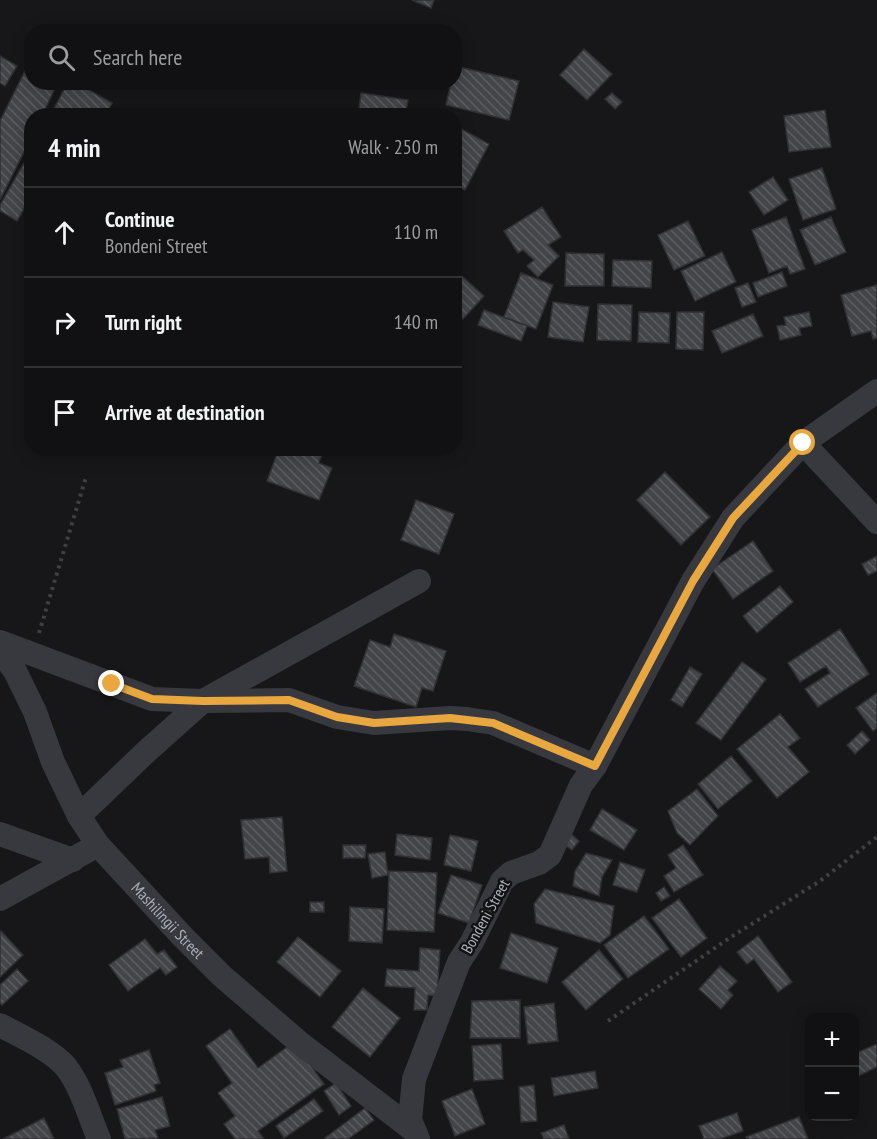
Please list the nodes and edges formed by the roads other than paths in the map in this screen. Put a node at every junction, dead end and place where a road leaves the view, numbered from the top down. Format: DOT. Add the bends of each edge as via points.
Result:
graph roads {
  1 [pos="877,391"];
  2 [pos="803,443"];
  3 [pos="877,522"];
  4 [pos="419,581"];
  5 [pos="0,642"];
  6 [pos="0,650"];
  7 [pos="203,701"];
  8 [pos="595,766"];
  9 [pos="79,816"];
  10 [pos="0,834"];
  11 [pos="98,845"];
  12 [pos="72,860"];
  13 [pos="0,899"];
  14 [pos="0,1025"];
  15 [pos="415,1134"];
  16 [pos="99,1139"];
  1 -- 2 [label="street, Bondeni Street"];
  2 -- 3 [label="street"];
  2 -- 8 [label="street, Bondeni Street" via="733,518 693,581"];
  4 -- 7 [label="street"];
  5 -- 7 [label="street" via="152,699"];
  6 -- 9 [label="street, Mashilingii Street" via="35,712"];
  7 -- 8 [label="street" via="289,700 337,717 374,723 450,718 493,723"];
  7 -- 9 [label="street"];
  8 -- 15 [label="street, Bondeni Street" via="581,785 550,855 510,873 502,881 459,962 414,1079 410,1111"];
  9 -- 11 [label="street, Mashilingii Street"];
  10 -- 12 [label="street"];
  11 -- 12 [label="street"];
  11 -- 15 [label="street, Mashilingii Street" via="222,976"];
  12 -- 13 [label="street"];
  14 -- 16 [label="street" via="50,1053 66,1067"];
}
